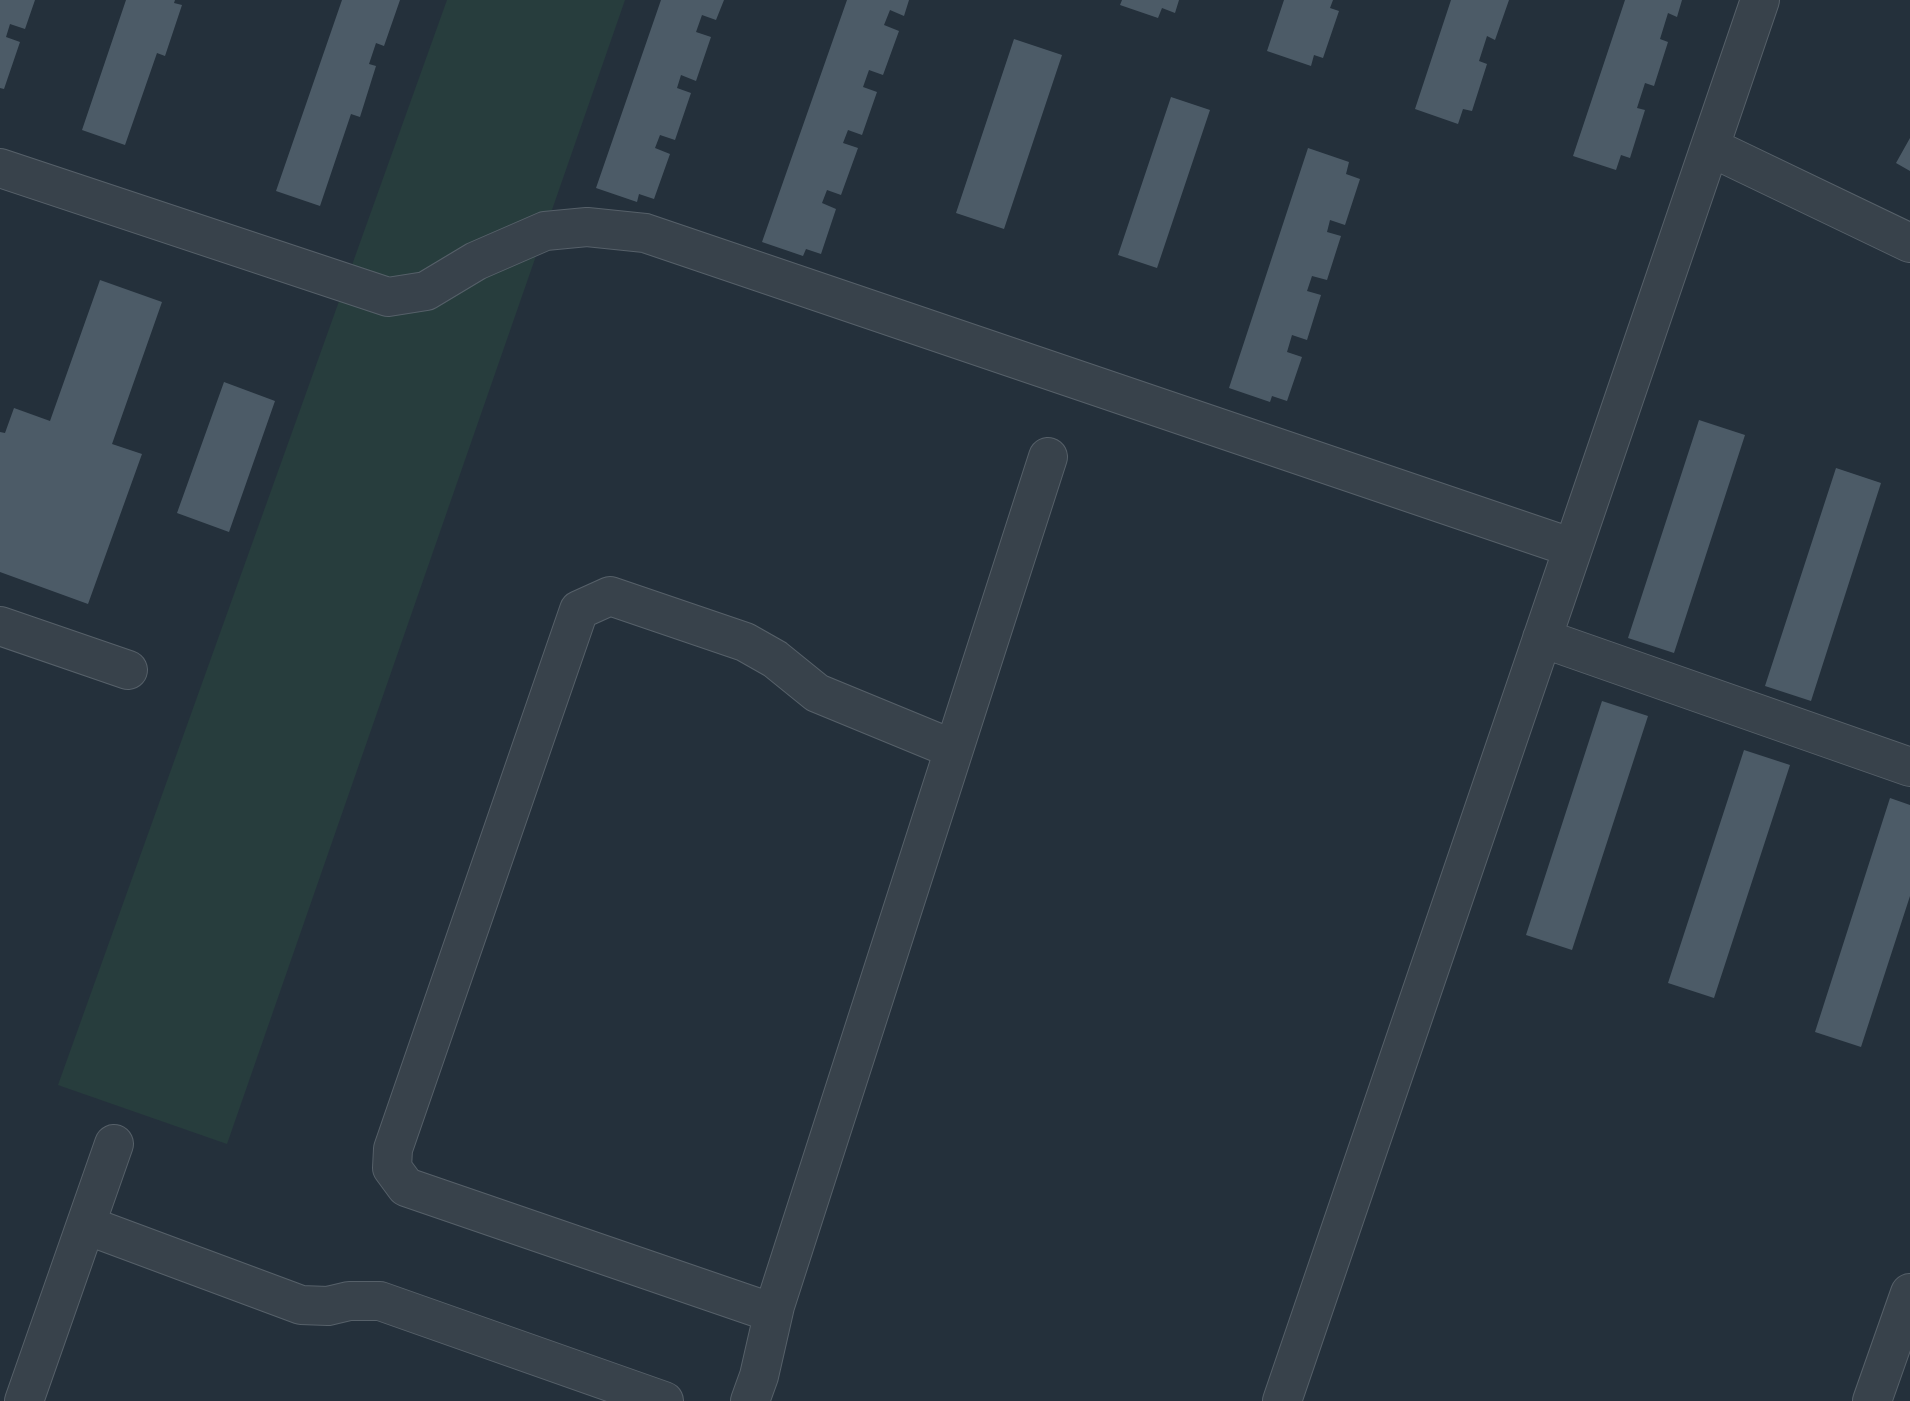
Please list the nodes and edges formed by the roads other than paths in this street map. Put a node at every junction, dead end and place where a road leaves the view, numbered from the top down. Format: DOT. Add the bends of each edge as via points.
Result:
graph roads {
  1 [pos="1760,0"];
  2 [pos="1710,147"];
  3 [pos="0,168"];
  4 [pos="1910,243"];
  5 [pos="1048,457"];
  6 [pos="1573,548"];
  7 [pos="0,626"];
  8 [pos="1542,638"];
  9 [pos="128,670"];
  10 [pos="953,749"];
  11 [pos="1910,767"];
  12 [pos="114,1144"];
  13 [pos="86,1225"];
  14 [pos="1910,1293"];
  15 [pos="773,1313"];
  16 [pos="24,1401"];
  17 [pos="664,1401"];
  18 [pos="750,1401"];
  19 [pos="1282,1401"];
  20 [pos="1872,1401"];
  1 -- 2 [label="street"];
  2 -- 4 [label="street"];
  2 -- 6 [label="street"];
  3 -- 6 [label="street" via="388,297 426,291 476,261 545,231 587,228 645,233"];
  5 -- 10 [label="street"];
  6 -- 8 [label="street"];
  7 -- 9 [label="street"];
  8 -- 11 [label="street"];
  8 -- 19 [label="street"];
  10 -- 15 [label="street"];
  10 -- 15 [label="street" via="817,693 745,642 610,596 579,610 393,1149 392,1168 406,1187"];
  12 -- 13 [label="street"];
  13 -- 16 [label="street"];
  13 -- 17 [label="street" via="301,1305 380,1301"];
  14 -- 20 [label="street"];
  15 -- 18 [label="street"];
}
